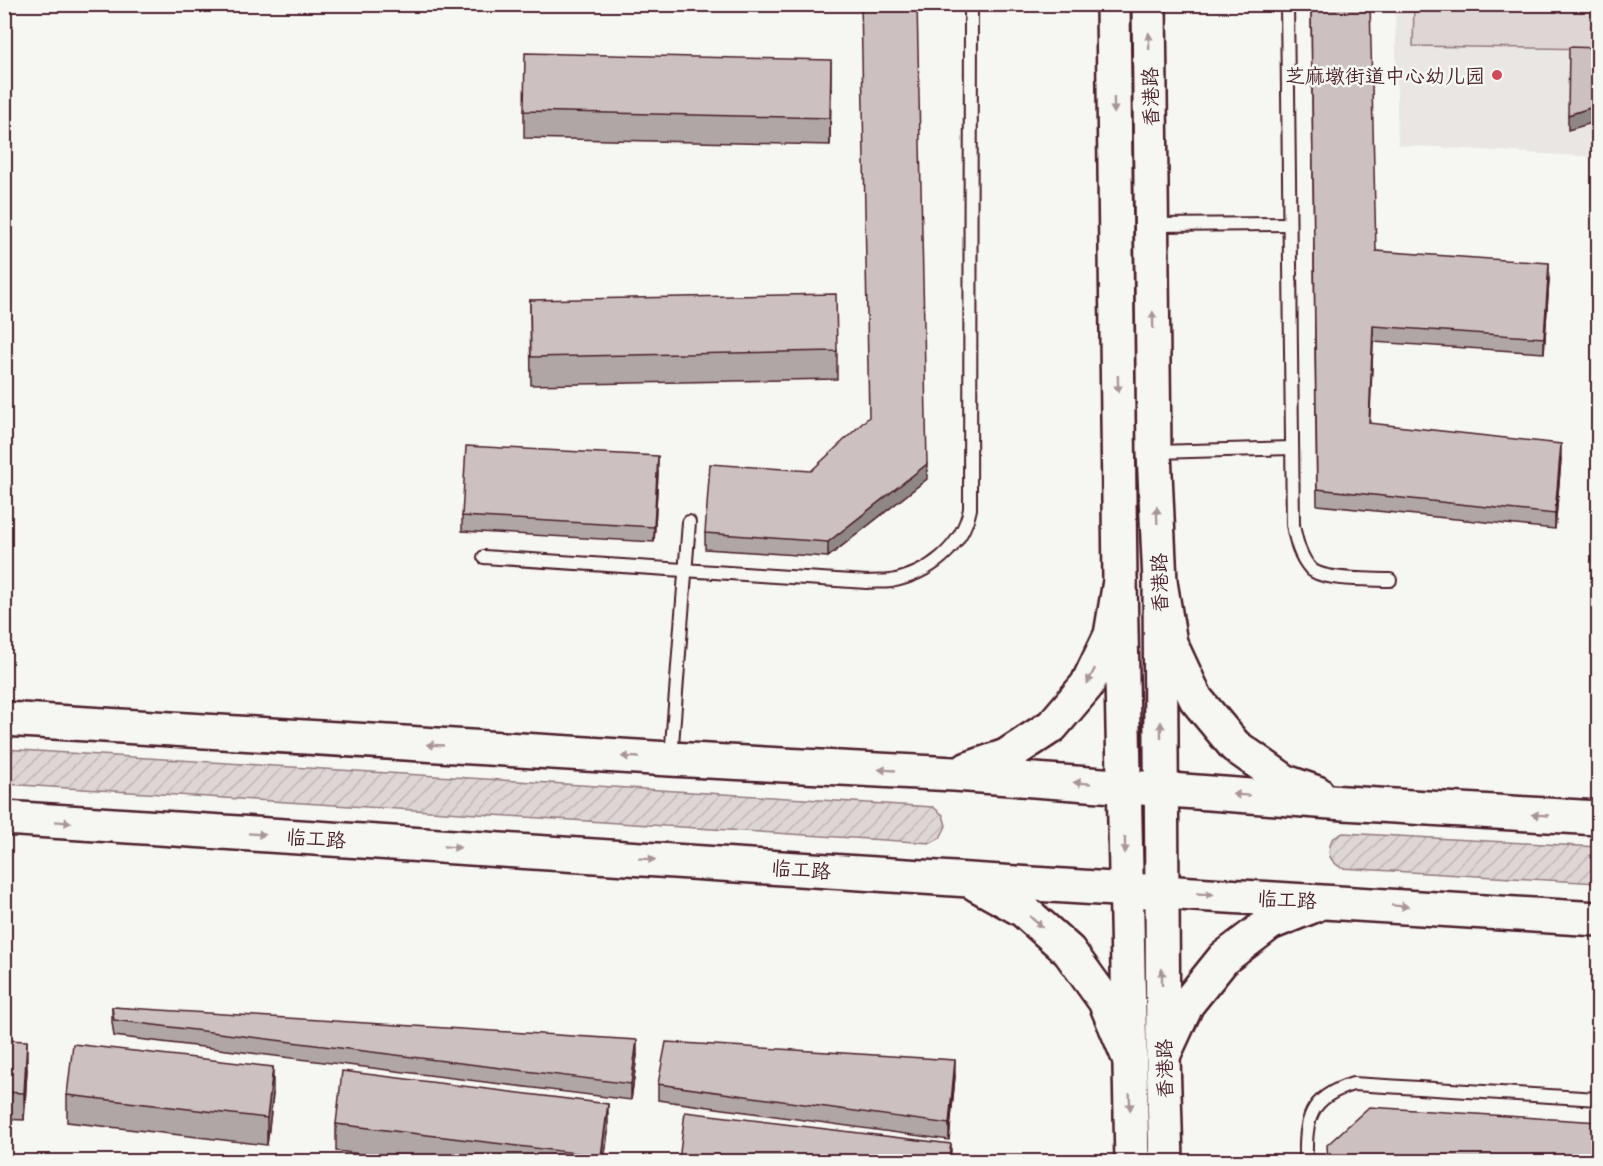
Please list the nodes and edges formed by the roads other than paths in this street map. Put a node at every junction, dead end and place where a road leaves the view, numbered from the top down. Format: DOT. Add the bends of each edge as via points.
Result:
graph roads {
  1 [pos="972,4"];
  2 [pos="1113,4"];
  3 [pos="1149,4"];
  4 [pos="1287,4"];
  5 [pos="1289,224"];
  6 [pos="1152,225"];
  7 [pos="1292,448"];
  8 [pos="1154,452"];
  9 [pos="690,522"];
  10 [pos="484,557"];
  11 [pos="686,570"];
  12 [pos="1390,580"];
  13 [pos="1120,581"];
  14 [pos="1160,582"];
  15 [pos="4,719"];
  16 [pos="670,759"];
  17 [pos="954,774"];
  18 [pos="1124,786"];
  19 [pos="1161,789"];
  20 [pos="1344,803"];
  21 [pos="4,818"];
  22 [pos="1599,818"];
  23 [pos="969,880"];
  24 [pos="1126,890"];
  25 [pos="1162,891"];
  26 [pos="1324,901"];
  27 [pos="1599,919"];
  28 [pos="1163,1056"];
  29 [pos="1129,1058"];
  30 [pos="1599,1099"];
  31 [pos="1132,1161"];
  32 [pos="1166,1161"];
  33 [pos="1306,1161"];
  1 -- 11 [label="lane" via="970,509 963,530 932,565 889,581"];
  2 -- 13 [label="main road, 香港路, one-way"];
  6 -- 3 [label="main road, 香港路, one-way"];
  4 -- 5 [label="lane"];
  5 -- 6 [label="lane"];
  5 -- 7 [label="lane"];
  8 -- 6 [label="main road, 香港路, one-way"];
  7 -- 8 [label="lane"];
  7 -- 12 [label="lane" via="1293,525 1296,543 1312,570 1326,577"];
  14 -- 8 [label="main road, 香港路, one-way"];
  9 -- 11 [label="lane"];
  10 -- 11 [label="lane"];
  11 -- 16 [label="lane"];
  13 -- 17 [label="main road, one-way" via="1111,635 1088,685 1052,726 1006,756"];
  13 -- 18 [label="main road, 香港路"];
  19 -- 14 [label="main road, 香港路, one-way"];
  14 -- 20 [label="main road" via="1170,643 1196,699 1235,746 1286,782"];
  16 -- 15 [label="main road, one-way"];
  17 -- 16 [label="main road, one-way"];
  18 -- 17 [label="main road, one-way"];
  18 -- 19 [label="main road"];
  18 -- 24 [label="main road, 香港路, one-way"];
  20 -- 19 [label="main road, one-way"];
  19 -- 25 [label="main road, 香港路"];
  22 -- 20 [label="main road, one-way"];
  21 -- 23 [label="main road, 临工路, one-way"];
  23 -- 24 [label="main road, 临工路"];
  23 -- 29 [label="main road, one-way" via="1023,910 1069,951 1105,1001"];
  24 -- 25 [label="main road, 临工路"];
  24 -- 29 [label="main road, 香港路"];
  25 -- 26 [label="main road, 临工路, one-way"];
  28 -- 25 [label="main road, 香港路, one-way"];
  26 -- 27 [label="main road, 临工路, one-way"];
  26 -- 28 [label="main road" via="1270,923 1224,958 1187,1004"];
  28 -- 32 [label="main road, 香港路"];
  29 -- 31 [label="main road, 香港路, one-way"];
  30 -- 33 [label="lane" via="1353,1084 1320,1100 1310,1117 1305,1138"];
}
